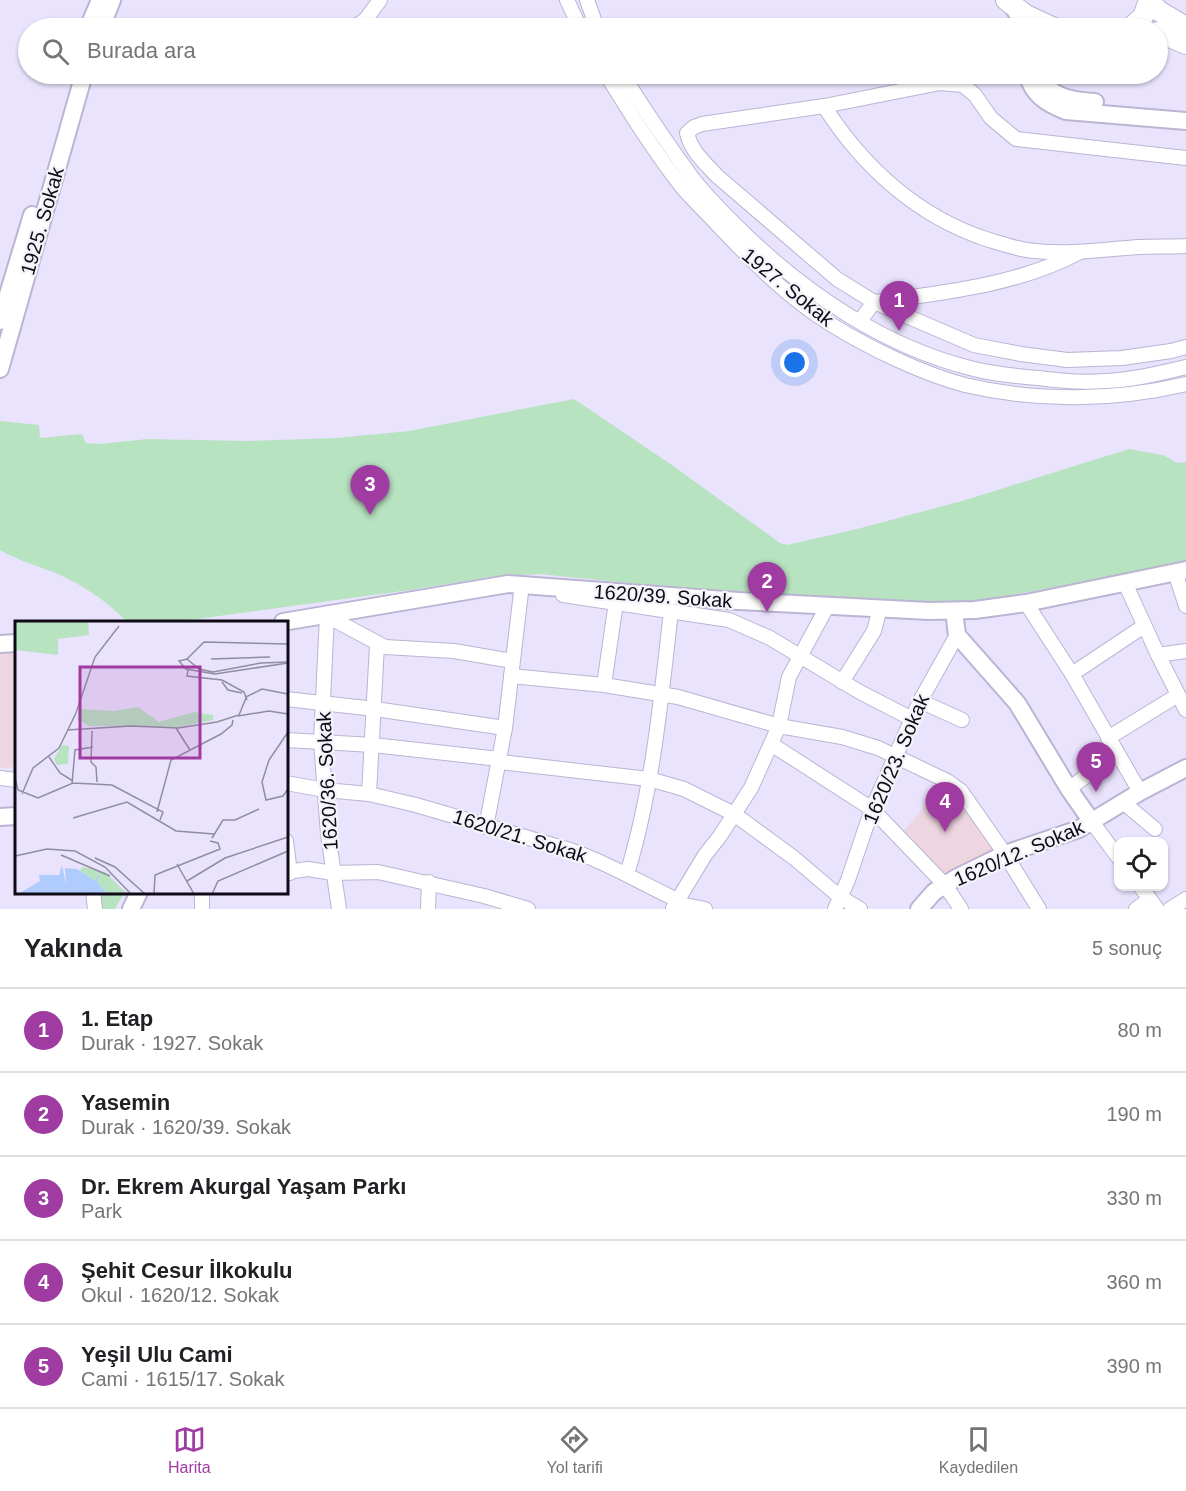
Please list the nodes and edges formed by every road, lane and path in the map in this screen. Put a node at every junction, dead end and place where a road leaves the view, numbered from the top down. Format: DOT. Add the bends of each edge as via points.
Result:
graph roads {
  1 [pos="100,0"];
  2 [pos="112,0"];
  3 [pos="380,0"];
  4 [pos="567,0"];
  5 [pos="587,0"];
  6 [pos="1149,1"];
  7 [pos="1009,2"];
  8 [pos="92,18"];
  9 [pos="105,18"];
  10 [pos="367,18"];
  11 [pos="575,18"];
  12 [pos="593,18"];
  13 [pos="1020,18"];
  14 [pos="1032,18"];
  15 [pos="1142,18"];
  16 [pos="1186,27"];
  17 [pos="1168,36"];
  18 [pos="1186,44"];
  19 [pos="72,84"];
  20 [pos="81,84"];
  21 [pos="613,84"];
  22 [pos="628,84"];
  23 [pos="935,84"];
  24 [pos="958,84"];
  25 [pos="1031,84"];
  26 [pos="1043,84"];
  27 [pos="824,106"];
  28 [pos="1186,110"];
  29 [pos="1186,122"];
  30 [pos="1186,158"];
  31 [pos="1186,246"];
  32 [pos="1081,252"];
  33 [pos="874,302"];
  34 [pos="0,321"];
  35 [pos="860,321"];
  36 [pos="1186,346"];
  37 [pos="1186,367"];
  38 [pos="0,369"];
  39 [pos="1186,384"];
  40 [pos="1181,571"];
  41 [pos="1125,583"];
  42 [pos="522,587"];
  43 [pos="616,602"];
  44 [pos="1026,603"];
  45 [pos="828,605"];
  46 [pos="1186,606"];
  47 [pos="880,608"];
  48 [pos="671,611"];
  49 [pos="954,611"];
  50 [pos="327,616"];
  51 [pos="288,621"];
  52 [pos="1144,626"];
  53 [pos="957,635"];
  54 [pos="15,643"];
  55 [pos="0,644"];
  56 [pos="377,645"];
  57 [pos="1186,651"];
  58 [pos="1158,655"];
  59 [pos="800,656"];
  60 [pos="512,661"];
  61 [pos="1072,674"];
  62 [pos="511,676"];
  63 [pos="842,682"];
  64 [pos="604,685"];
  65 [pos="662,694"];
  66 [pos="1178,695"];
  67 [pos="288,699"];
  68 [pos="920,701"];
  69 [pos="322,705"];
  70 [pos="375,709"];
  71 [pos="1186,710"];
  72 [pos="912,720"];
  73 [pos="962,720"];
  74 [pos="779,726"];
  75 [pos="505,728"];
  76 [pos="1108,738"];
  77 [pos="288,740"];
  78 [pos="321,741"];
  79 [pos="771,744"];
  80 [pos="373,745"];
  81 [pos="1116,753"];
  82 [pos="896,757"];
  83 [pos="499,761"];
  84 [pos="1186,768"];
  85 [pos="0,778"];
  86 [pos="649,779"];
  87 [pos="15,780"];
  88 [pos="288,783"];
  89 [pos="1069,789"];
  90 [pos="325,790"];
  91 [pos="1140,792"];
  92 [pos="369,794"];
  93 [pos="1123,802"];
  94 [pos="872,809"];
  95 [pos="734,814"];
  96 [pos="15,816"];
  97 [pos="0,817"];
  98 [pos="1092,822"];
  99 [pos="486,826"];
  100 [pos="1155,829"];
  101 [pos="1114,851"];
  102 [pos="1005,854"];
  103 [pos="288,873"];
  104 [pos="333,873"];
  105 [pos="627,874"];
  106 [pos="429,882"];
  107 [pos="945,885"];
  108 [pos="1144,891"];
  109 [pos="93,894"];
  110 [pos="138,894"];
  111 [pos="1186,899"];
  112 [pos="838,903"];
  113 [pos="1153,904"];
  114 [pos="674,906"];
  115 [pos="95,909"];
  116 [pos="131,909"];
  117 [pos="339,909"];
  118 [pos="428,909"];
  119 [pos="528,909"];
  120 [pos="705,909"];
  121 [pos="860,909"];
  122 [pos="919,909"];
  123 [pos="961,909"];
  124 [pos="1039,909"];
  125 [pos="1136,909"];
  126 [pos="1170,909"];
  1 -- 8 [label="main road"];
  2 -- 9 [label="main road"];
  3 -- 10 [label="street"];
  4 -- 11 [label="street"];
  5 -- 12 [label="street"];
  6 -- 15 [label="highway"];
  6 -- 16 [label="highway"];
  7 -- 13 [label="main road"];
  7 -- 14 [label="highway"];
  17 -- 18 [label="highway"];
  19 -- 34 [label="main road, 1925. Sokak"];
  20 -- 38 [label="main road, 1925. Sokak"];
  21 -- 39 [label="street, 1927. Sokak" via="682,187 739,248 794,298 832,325 898,360 964,384 1010,393 1100,397"];
  22 -- 35 [label="street, 1927. Sokak" via="694,180 729,218 805,286"];
  23 -- 27 [label="street"];
  24 -- 30 [label="street" via="975,95 991,118 1016,139"];
  25 -- 29 [label="main road" via="1035,93 1049,104 1066,111"];
  26 -- 28 [label="main road" via="1058,96 1083,102"];
  27 -- 32 [label="street" via="843,135 890,185 941,220 1003,245 1035,251"];
  27 -- 33 [label="street" via="702,124 687,133 689,143 717,176 837,279"];
  31 -- 32 [label="street"];
  32 -- 33 [label="street" via="1019,275 945,292"];
  33 -- 35 [label="street"];
  33 -- 36 [label="street" via="974,345 1021,354 1067,360 1122,358"];
  35 -- 37 [label="street, 1927. Sokak" via="896,342 942,359 970,369 1008,375 1105,382"];
  40 -- 41 [label="main road, 1620/39. Sokak"];
  40 -- 46 [label="street"];
  41 -- 44 [label="main road, 1620/39. Sokak"];
  41 -- 52 [label="street"];
  42 -- 43 [label="street"];
  42 -- 45 [label="main road, 1620/39. Sokak"];
  42 -- 50 [label="main road, 1620/39. Sokak" via="508,584"];
  42 -- 60 [label="street"];
  43 -- 48 [label="street"];
  43 -- 64 [label="street"];
  44 -- 49 [label="main road, 1620/39. Sokak"];
  44 -- 61 [label="street"];
  45 -- 47 [label="main road, 1620/39. Sokak"];
  45 -- 59 [label="street"];
  47 -- 49 [label="main road, 1620/39. Sokak"];
  47 -- 63 [label="street" via="874,631"];
  48 -- 59 [label="street" via="729,620"];
  48 -- 65 [label="street"];
  49 -- 53 [label="main road"];
  50 -- 51 [label="main road, 1620/39. Sokak"];
  50 -- 56 [label="street"];
  50 -- 69 [label="street, 1620/36. Sokak"];
  52 -- 58 [label="street"];
  52 -- 61 [label="street"];
  53 -- 68 [label="street, 1620/23. Sokak"];
  53 -- 89 [label="main road" via="1017,703"];
  54 -- 55 [label="main road"];
  56 -- 60 [label="street" via="454,651"];
  56 -- 70 [label="street"];
  57 -- 58 [label="street"];
  58 -- 66 [label="street"];
  59 -- 63 [label="street"];
  59 -- 74 [label="street" via="789,677"];
  60 -- 62 [label="street"];
  61 -- 76 [label="street"];
  62 -- 64 [label="street"];
  62 -- 75 [label="street"];
  63 -- 72 [label="street"];
  64 -- 65 [label="street"];
  65 -- 74 [label="street"];
  65 -- 86 [label="street"];
  66 -- 71 [label="street"];
  66 -- 76 [label="street"];
  67 -- 69 [label="street"];
  68 -- 72 [label="street, 1620/23. Sokak"];
  68 -- 73 [label="street"];
  69 -- 70 [label="street"];
  69 -- 78 [label="street, 1620/36. Sokak"];
  70 -- 75 [label="street"];
  70 -- 80 [label="street"];
  72 -- 82 [label="street, 1620/23. Sokak"];
  74 -- 79 [label="street"];
  74 -- 82 [label="street" via="842,737"];
  75 -- 83 [label="street"];
  76 -- 81 [label="street"];
  77 -- 78 [label="street"];
  78 -- 80 [label="street"];
  78 -- 90 [label="street, 1620/36. Sokak"];
  79 -- 94 [label="street"];
  79 -- 95 [label="street"];
  80 -- 83 [label="street"];
  80 -- 92 [label="street"];
  81 -- 89 [label="street"];
  81 -- 91 [label="street"];
  82 -- 94 [label="street, 1620/23. Sokak"];
  82 -- 102 [label="street" via="961,791"];
  83 -- 86 [label="street"];
  83 -- 99 [label="street"];
  84 -- 91 [label="main road, 1620/12. Sokak"];
  85 -- 87 [label="street"];
  86 -- 95 [label="street" via="684,789"];
  86 -- 105 [label="street"];
  88 -- 90 [label="street, 1620/21. Sokak"];
  89 -- 98 [label="main road"];
  90 -- 92 [label="street, 1620/21. Sokak"];
  90 -- 104 [label="street, 1620/36. Sokak"];
  91 -- 93 [label="main road, 1620/12. Sokak"];
  92 -- 99 [label="street, 1620/21. Sokak"];
  93 -- 98 [label="main road, 1620/12. Sokak"];
  93 -- 100 [label="street"];
  94 -- 107 [label="street"];
  94 -- 112 [label="street, 1620/23. Sokak"];
  95 -- 112 [label="street" via="794,858"];
  95 -- 114 [label="street"];
  96 -- 97 [label="main road"];
  98 -- 101 [label="street"];
  98 -- 102 [label="main road, 1620/12. Sokak" via="1066,835"];
  99 -- 105 [label="street, 1620/21. Sokak" via="596,859"];
  102 -- 107 [label="main road, 1620/12. Sokak"];
  102 -- 124 [label="street"];
  103 -- 104 [label="street" via="308,869"];
  104 -- 106 [label="street" via="378,872"];
  104 -- 117 [label="street, 1620/36. Sokak"];
  105 -- 114 [label="street, 1620/21. Sokak" via="673,898"];
  106 -- 118 [label="street"];
  106 -- 119 [label="street"];
  107 -- 122 [label="main road, 1620/12. Sokak"];
  107 -- 123 [label="street"];
  108 -- 113 [label="street"];
  109 -- 115 [label="street"];
  110 -- 116 [label="main road"];
  111 -- 126 [label="street"];
  112 -- 121 [label="street"];
  113 -- 125 [label="street"];
  114 -- 120 [label="street, 1620/21. Sokak"];
}
